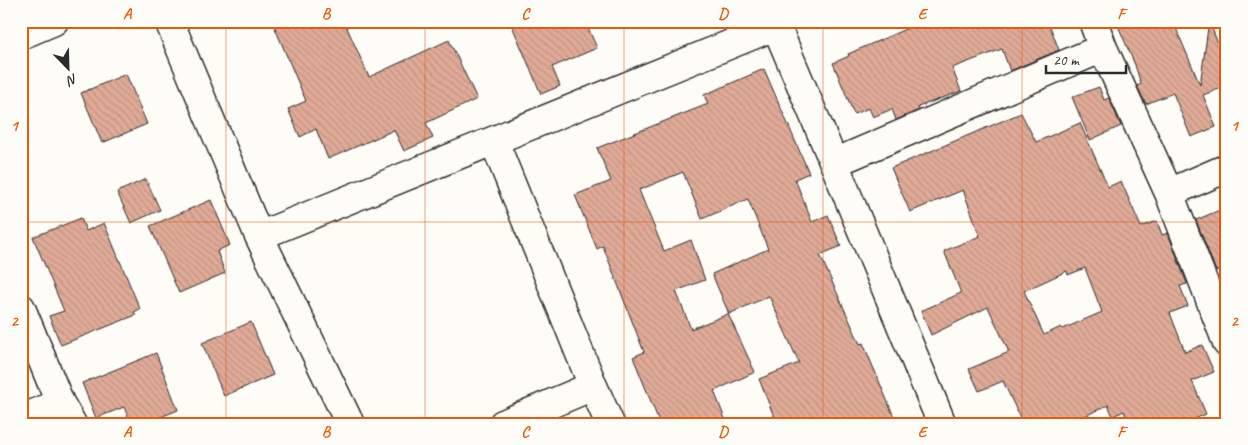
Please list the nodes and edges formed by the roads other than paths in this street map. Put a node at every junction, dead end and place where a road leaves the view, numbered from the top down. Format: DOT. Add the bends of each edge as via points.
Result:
graph roads {
  1 [pos="54,21"];
  2 [pos="169,21"];
  3 [pos="1093,21"];
  4 [pos="774,23"];
  5 [pos="21,36"];
  6 [pos="1103,48"];
  7 [pos="494,141"];
  8 [pos="834,163"];
  9 [pos="1227,168"];
  10 [pos="1169,193"];
  11 [pos="259,236"];
  12 [pos="21,308"];
  13 [pos="1227,343"];
  14 [pos="593,386"];
  15 [pos="66,413"];
  16 [pos="21,419"];
  17 [pos="350,424"];
  18 [pos="504,424"];
  19 [pos="610,424"];
  20 [pos="942,424"];
  1 -- 5 [label="street"];
  2 -- 11 [label="street"];
  3 -- 6 [label="street"];
  4 -- 7 [label="street"];
  4 -- 8 [label="street"];
  6 -- 8 [label="street"];
  6 -- 10 [label="street"];
  7 -- 11 [label="street"];
  7 -- 14 [label="street"];
  8 -- 20 [label="street"];
  9 -- 10 [label="street"];
  10 -- 13 [label="street"];
  11 -- 17 [label="street"];
  12 -- 15 [label="street"];
  14 -- 18 [label="street"];
  14 -- 19 [label="street"];
  15 -- 16 [label="street"];
}
